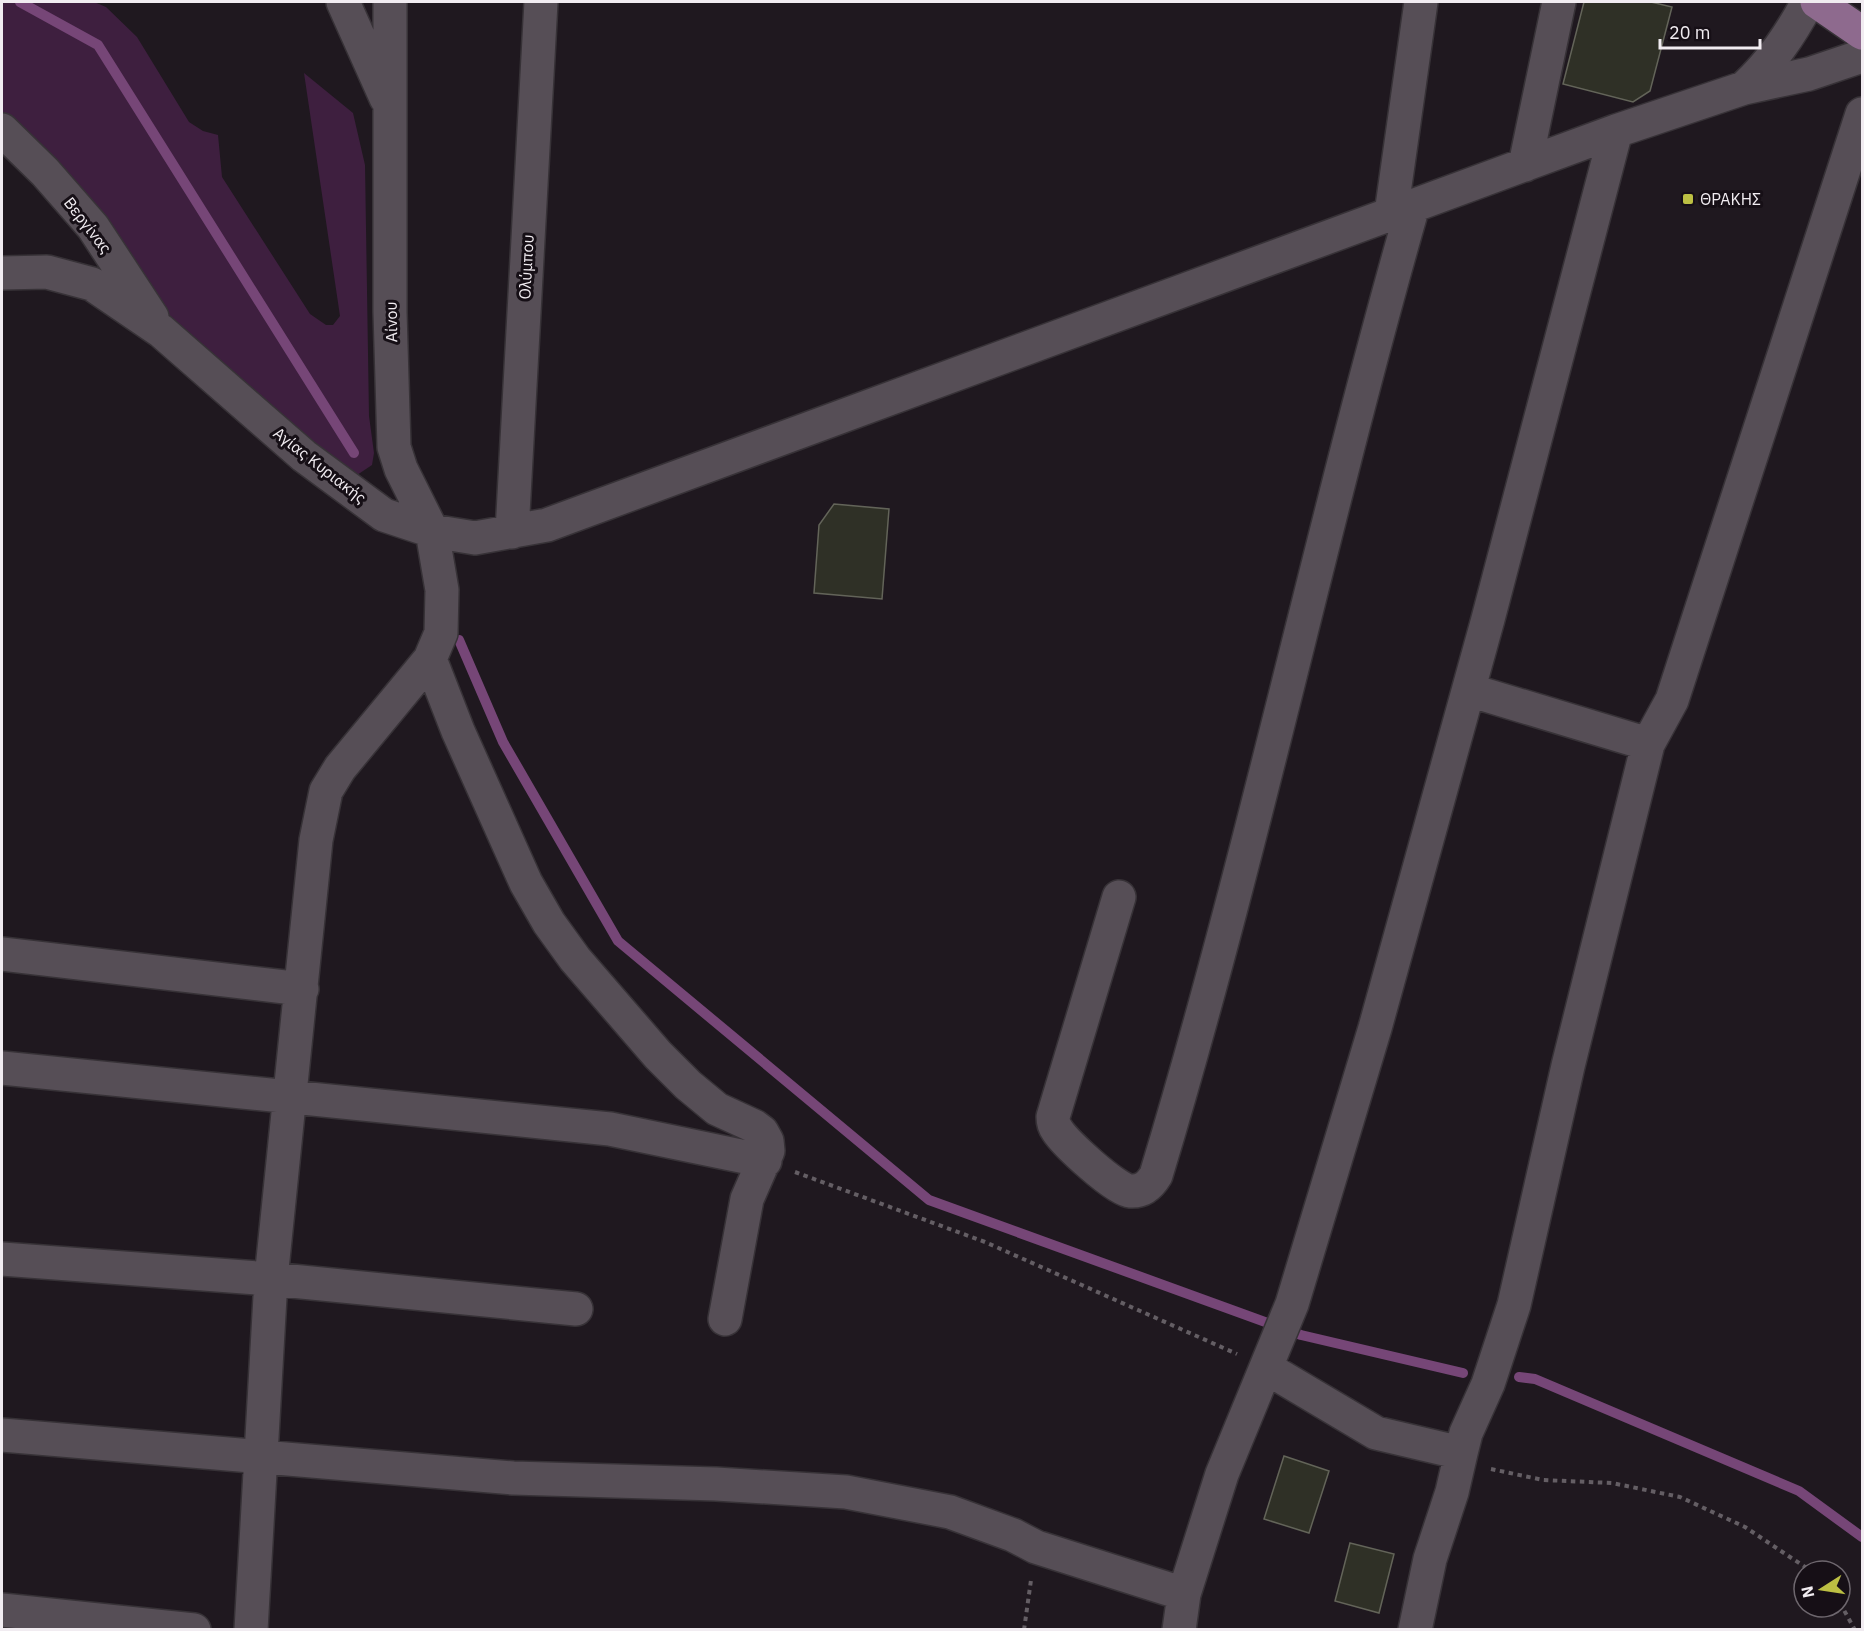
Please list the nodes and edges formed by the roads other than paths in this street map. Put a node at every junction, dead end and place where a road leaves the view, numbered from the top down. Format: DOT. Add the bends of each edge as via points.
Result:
graph roads {
  1 [pos="343,2"];
  2 [pos="390,2"];
  3 [pos="541,2"];
  4 [pos="1421,2"];
  5 [pos="1559,2"];
  6 [pos="1808,2"];
  7 [pos="1817,2"];
  8 [pos="1863,33"];
  9 [pos="1863,56"];
  10 [pos="1744,88"];
  11 [pos="390,105"];
  12 [pos="1863,114"];
  13 [pos="2,130"];
  14 [pos="1616,131"];
  15 [pos="1525,165"];
  16 [pos="1402,210"];
  17 [pos="2,273"];
  18 [pos="161,331"];
  19 [pos="432,531"];
  20 [pos="512,532"];
  21 [pos="430,659"];
  22 [pos="1469,690"];
  23 [pos="1648,744"];
  24 [pos="1119,897"];
  25 [pos="2,954"];
  26 [pos="302,989"];
  27 [pos="2,1068"];
  28 [pos="288,1096"];
  29 [pos="765,1161"];
  30 [pos="2,1259"];
  31 [pos="271,1279"];
  32 [pos="576,1308"];
  33 [pos="725,1319"];
  34 [pos="1271,1359"];
  35 [pos="2,1435"];
  36 [pos="1461,1453"];
  37 [pos="260,1456"];
  38 [pos="1184,1594"];
  39 [pos="2,1610"];
  40 [pos="194,1629"];
  41 [pos="251,1629"];
  42 [pos="1179,1629"];
  43 [pos="1415,1629"];
  1 -- 11 [label="street, Αίνου"];
  2 -- 11 [label="street, Αίνου"];
  3 -- 20 [label="street, Ολύμπου"];
  4 -- 16 [label="street"];
  5 -- 15 [label="street"];
  6 -- 10 [label="street" via="1786,42"];
  7 -- 8 [label="main road"];
  9 -- 10 [label="street, Αγίας Κυριακής" via="1809,74"];
  10 -- 14 [label="street, Αγίας Κυριακής"];
  11 -- 19 [label="street, Αίνου" via="394,447"];
  12 -- 23 [label="street" via="1671,700"];
  13 -- 18 [label="street, Βεργίνας" via="93,227"];
  14 -- 15 [label="street, Αγίας Κυριακής"];
  14 -- 22 [label="street"];
  15 -- 16 [label="street, Αγίας Κυριακής"];
  16 -- 20 [label="street, Αγίας Κυριακής" via="547,525"];
  16 -- 24 [label="street" via="1378,330 1190,1066 1156,1175 1150,1185 1139,1191 1127,1191 1116,1185 1062,1136 1053,1117"];
  17 -- 18 [label="street, Αγίας Κυριακής" via="47,273 92,284"];
  18 -- 19 [label="street, Αγίας Κυριακής" via="304,456 384,515"];
  19 -- 20 [label="street, Αγίας Κυριακής" via="475,538"];
  19 -- 21 [label="street, Αίνου" via="443,614 441,633"];
  21 -- 26 [label="street, Αίνου" via="340,768 326,791 316,840"];
  21 -- 29 [label="street" via="526,883 549,923 575,960 687,1085 717,1109 762,1132 767,1141"];
  22 -- 23 [label="street"];
  22 -- 34 [label="street" via="1375,1028 1291,1307"];
  23 -- 36 [label="street" via="1568,1066 1514,1305"];
  25 -- 26 [label="street"];
  26 -- 28 [label="street, Αίνου"];
  27 -- 28 [label="street"];
  28 -- 29 [label="street" via="610,1129"];
  28 -- 31 [label="street, Αίνου"];
  29 -- 33 [label="street" via="747,1199"];
  30 -- 31 [label="street"];
  31 -- 32 [label="street"];
  31 -- 37 [label="street, Αίνου"];
  34 -- 36 [label="street" via="1377,1433"];
  34 -- 38 [label="street" via="1222,1474"];
  35 -- 37 [label="street"];
  36 -- 43 [label="street" via="1430,1559"];
  37 -- 38 [label="street" via="513,1478 846,1492 950,1512 1036,1547"];
  37 -- 41 [label="street, Αίνου"];
  38 -- 42 [label="street"];
  39 -- 40 [label="street"];
}
